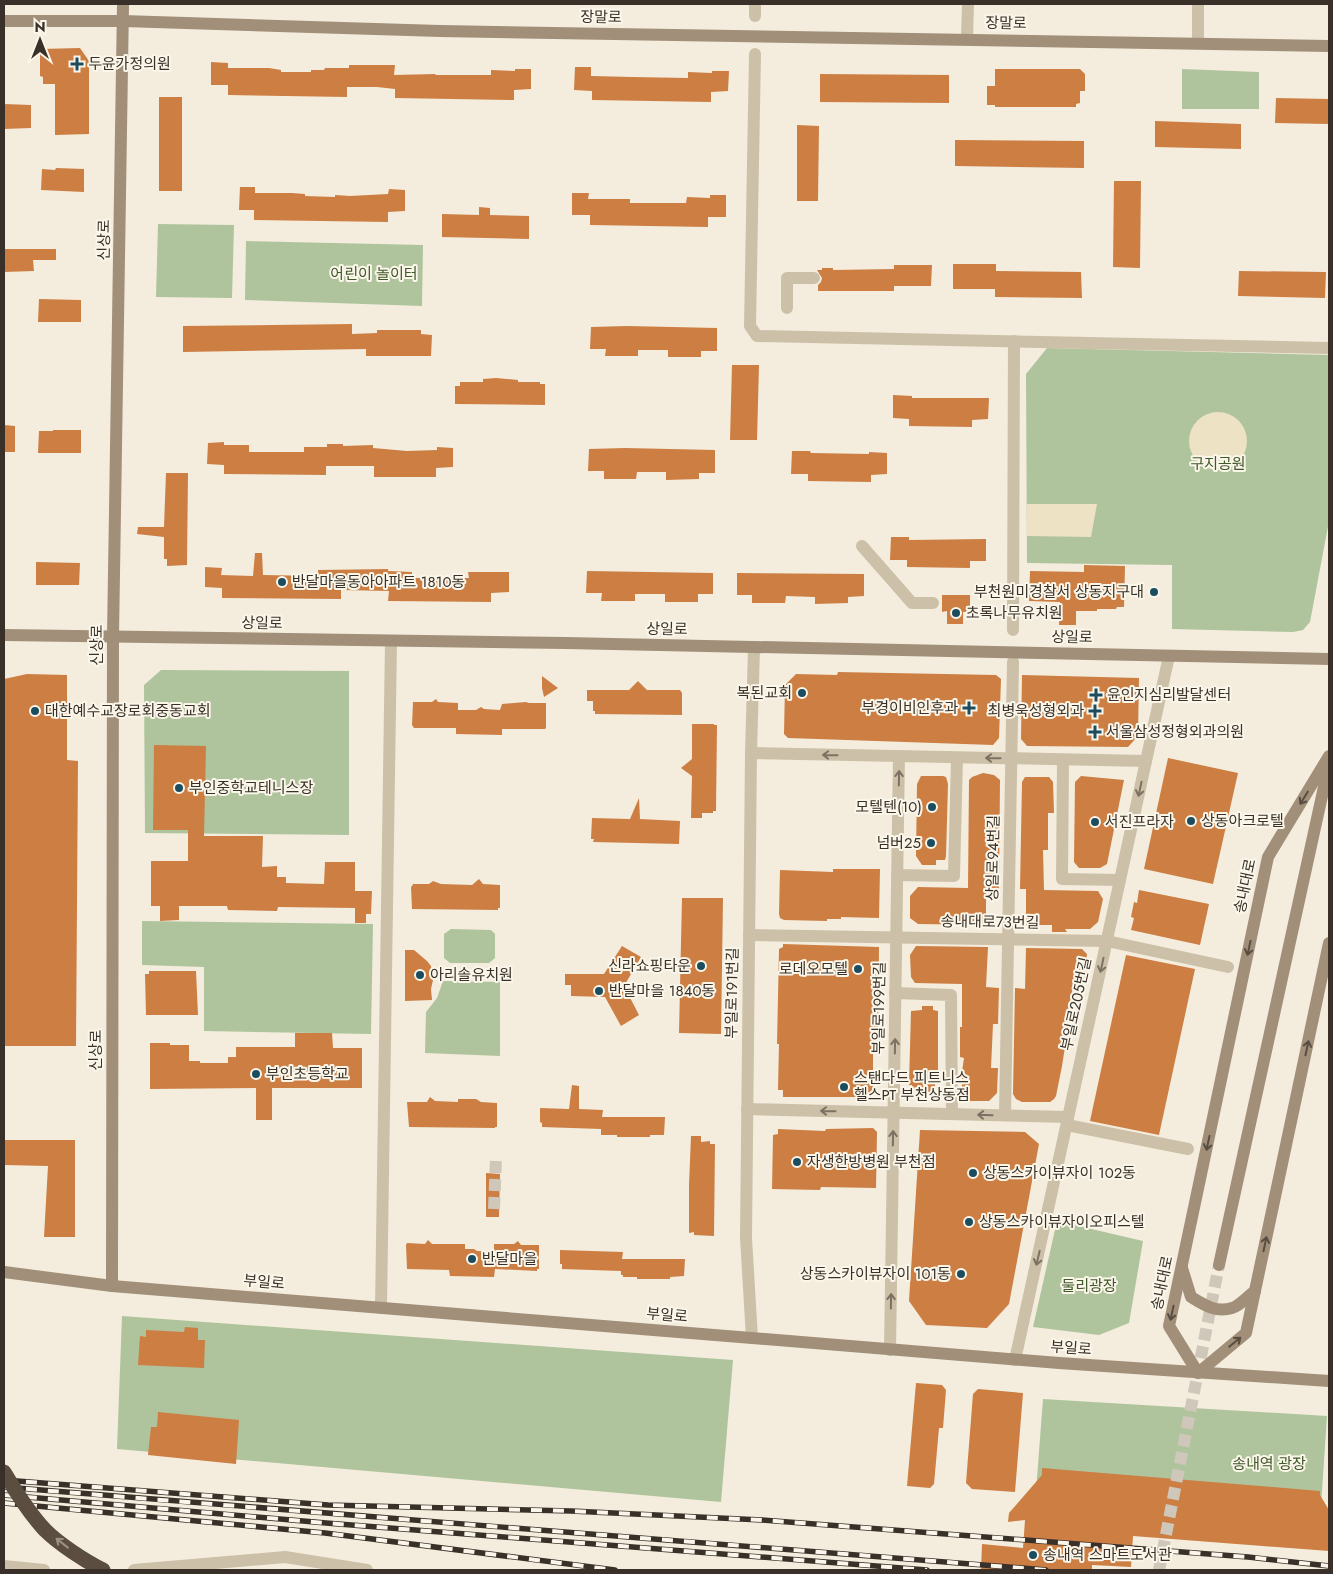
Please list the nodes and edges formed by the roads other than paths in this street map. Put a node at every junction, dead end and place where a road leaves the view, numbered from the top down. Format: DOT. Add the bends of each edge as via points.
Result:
graph roads {
  1 [pos="124,4"];
  2 [pos="968,4"];
  3 [pos="1198,4"];
  4 [pos="123,20"];
  5 [pos="4,21"];
  6 [pos="967,39"];
  7 [pos="1198,43"];
  8 [pos="1329,46"];
  9 [pos="754,54"];
  10 [pos="814,278"];
  11 [pos="787,308"];
  12 [pos="1014,341"];
  13 [pos="1329,348"];
  14 [pos="862,546"];
  15 [pos="933,603"];
  16 [pos="1013,630"];
  17 [pos="4,635"];
  18 [pos="114,637"];
  19 [pos="391,641"];
  20 [pos="754,648"];
  21 [pos="1169,656"];
  22 [pos="1329,658"];
  23 [pos="1013,662"];
  24 [pos="751,754"];
  25 [pos="899,756"];
  26 [pos="1329,756"];
  27 [pos="957,758"];
  28 [pos="1011,759"];
  29 [pos="1062,760"];
  30 [pos="1146,761"];
  31 [pos="1329,764"];
  32 [pos="897,875"];
  33 [pos="1120,880"];
  34 [pos="749,935"];
  35 [pos="896,937"];
  36 [pos="1008,939"];
  37 [pos="1107,941"];
  38 [pos="1329,943"];
  39 [pos="1228,967"];
  40 [pos="896,993"];
  41 [pos="747,1109"];
  42 [pos="894,1112"];
  43 [pos="952,1114"];
  44 [pos="1005,1115"];
  45 [pos="1068,1121"];
  46 [pos="1188,1149"];
  47 [pos="1219,1265"];
  48 [pos="1182,1266"];
  49 [pos="4,1272"];
  50 [pos="112,1286"];
  51 [pos="1255,1291"];
  52 [pos="381,1308"];
  53 [pos="752,1338"];
  54 [pos="890,1350"];
  55 [pos="1015,1360"];
  56 [pos="1198,1372"];
  57 [pos="1329,1381"];
  58 [pos="4,1472"];
  59 [pos="4,1566"];
  60 [pos="44,1570"];
  61 [pos="103,1570"];
  62 [pos="134,1570"];
  63 [pos="367,1570"];
  1 -- 4 [label="street, 신상로"];
  2 -- 6 [label="street"];
  3 -- 7 [label="street"];
  4 -- 5 [label="street, 장말로"];
  4 -- 6 [label="street, 장말로" via="440,31"];
  4 -- 18 [label="street, 신상로"];
  6 -- 7 [label="street, 장말로"];
  7 -- 8 [label="street, 장말로"];
  9 -- 12 [label="street" via="750,326 757,336"];
  10 -- 11 [label="street" via="787,278"];
  12 -- 13 [label="street"];
  12 -- 16 [label="street"];
  14 -- 15 [label="street" via="912,603"];
  17 -- 18 [label="street, 상일로"];
  18 -- 19 [label="street, 상일로"];
  18 -- 50 [label="street, 신상로"];
  19 -- 20 [label="street, 상일로"];
  19 -- 52 [label="street"];
  20 -- 21 [label="street, 상일로"];
  20 -- 24 [label="street, 부일로191번길"];
  21 -- 22 [label="street, 상일로"];
  21 -- 30 [label="street, 부일로205번길"];
  23 -- 28 [label="street, 상일로94번길"];
  25 -- 24 [label="street, one-way"];
  24 -- 34 [label="street, 부일로191번길"];
  25 -- 27 [label="street"];
  32 -- 25 [label="street, 부일로199번길, one-way"];
  26 -- 48 [label="street, 송내대로, one-way" via="1268,857"];
  28 -- 27 [label="street, one-way"];
  27 -- 32 [label="street" via="954,876"];
  28 -- 29 [label="street"];
  28 -- 36 [label="street, 상일로94번길"];
  29 -- 30 [label="street"];
  29 -- 33 [label="street" via="1062,880"];
  30 -- 33 [label="street, 부일로205번길, one-way"];
  31 -- 47 [label="street"];
  32 -- 35 [label="street, 부일로199번길"];
  33 -- 37 [label="street, 부일로205번길"];
  34 -- 35 [label="street, 송내대로73번길"];
  34 -- 41 [label="street, 부일로191번길"];
  35 -- 36 [label="street, 송내대로73번길"];
  35 -- 40 [label="street, 부일로199번길"];
  36 -- 37 [label="street, 송내대로73번길"];
  36 -- 44 [label="street, 상일로94번길"];
  37 -- 39 [label="street, 송내대로73번길"];
  37 -- 45 [label="street, 부일로205번길, one-way"];
  51 -- 38 [label="street, one-way"];
  42 -- 40 [label="street, 부일로199번길, one-way"];
  40 -- 43 [label="street" via="951,995"];
  42 -- 41 [label="street, one-way"];
  41 -- 53 [label="street, 부일로191번길" via="746,1238"];
  42 -- 43 [label="street"];
  54 -- 42 [label="street, 부일로199번길, one-way"];
  44 -- 43 [label="street, one-way"];
  44 -- 45 [label="street"];
  45 -- 46 [label="street"];
  45 -- 55 [label="street, 부일로205번길, one-way"];
  48 -- 51 [label="street" via="1191,1297 1208,1308 1233,1308"];
  48 -- 56 [label="street, 송내대로, one-way" via="1169,1326"];
  49 -- 50 [label="street, 부일로"];
  50 -- 52 [label="street, 부일로"];
  56 -- 51 [label="street, one-way" via="1246,1333"];
  52 -- 53 [label="street, 부일로"];
  53 -- 54 [label="street, 부일로"];
  54 -- 55 [label="street, 부일로"];
  55 -- 56 [label="street, 부일로"];
  56 -- 57 [label="street, 부일로"];
  61 -- 58 [label="highway, one-way, bridge" via="84,1560 46,1530"];
  59 -- 60 [label="street"];
  62 -- 63 [label="street" via="285,1557"];
}
